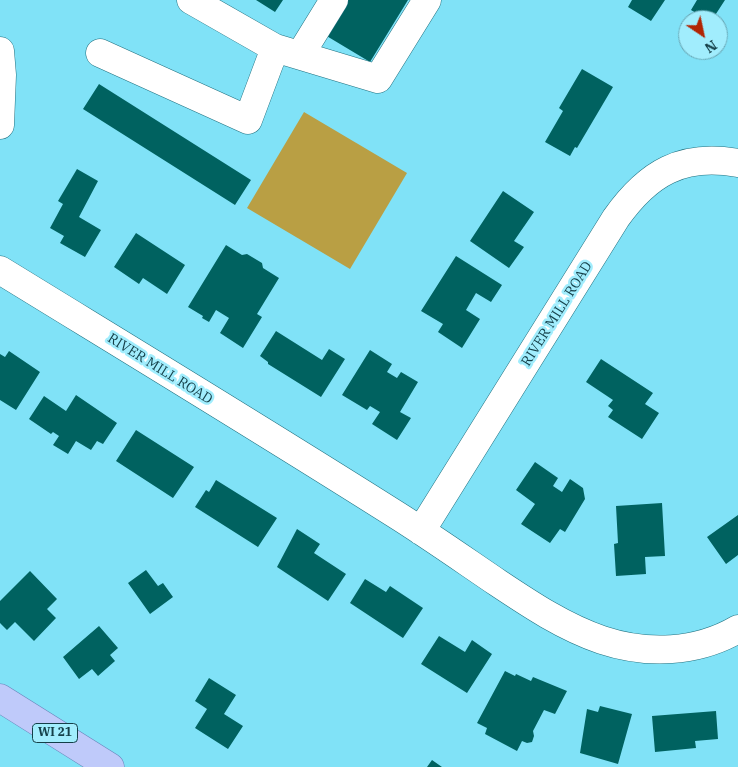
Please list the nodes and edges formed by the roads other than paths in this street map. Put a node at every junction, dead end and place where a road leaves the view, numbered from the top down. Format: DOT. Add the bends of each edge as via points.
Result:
graph roads {
  1 [pos="191,0"];
  2 [pos="334,0"];
  3 [pos="427,0"];
  4 [pos="0,51"];
  5 [pos="288,52"];
  6 [pos="100,53"];
  7 [pos="0,125"];
  8 [pos="738,163"];
  9 [pos="0,270"];
  10 [pos="421,531"];
  11 [pos="738,629"];
  12 [pos="0,698"];
  13 [pos="110,767"];
  1 -- 5 [label="street"];
  2 -- 5 [label="street"];
  3 -- 5 [label="street" via="378,79"];
  4 -- 7 [label="street"];
  5 -- 6 [label="street" via="248,120"];
  8 -- 10 [label="street, RIVER MILL ROAD" via="716,160 680,165 664,172 631,198"];
  9 -- 10 [label="street, RIVER MILL ROAD"];
  10 -- 11 [label="street, RIVER MILL ROAD" via="537,609 602,640 644,649 668,650 705,644"];
  12 -- 13 [label="main road, WI 21"];
}
